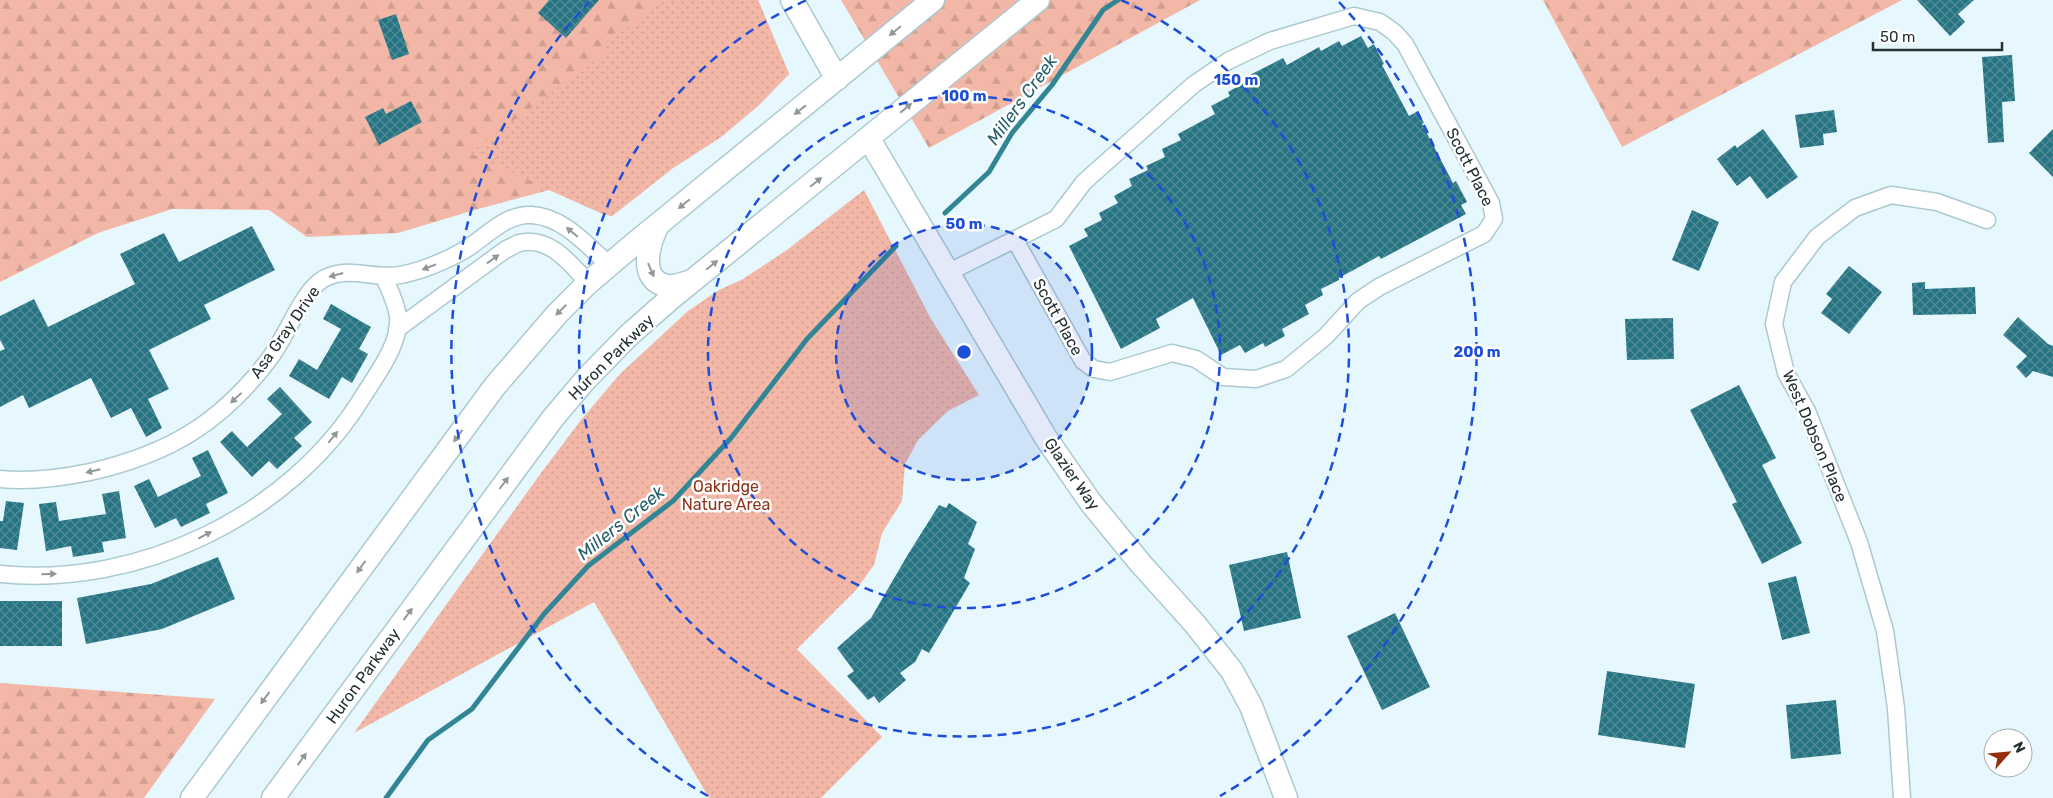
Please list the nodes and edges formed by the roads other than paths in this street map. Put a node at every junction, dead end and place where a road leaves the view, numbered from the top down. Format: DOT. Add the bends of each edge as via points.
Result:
graph roads {
  1 [pos="792,0"];
  2 [pos="933,0"];
  3 [pos="1038,0"];
  4 [pos="837,79"];
  5 [pos="869,139"];
  6 [pos="1987,220"];
  7 [pos="659,224"];
  8 [pos="1015,240"];
  9 [pos="609,265"];
  10 [pos="946,273"];
  11 [pos="384,277"];
  12 [pos="692,281"];
  13 [pos="588,284"];
  14 [pos="397,329"];
  15 [pos="0,479"];
  16 [pos="0,574"];
  17 [pos="192,798"];
  18 [pos="273,798"];
  19 [pos="1286,798"];
  20 [pos="1902,798"];
  1 -- 4 [label="main road"];
  2 -- 4 [label="main road, one-way"];
  5 -- 3 [label="main road, Huron Parkway, one-way"];
  4 -- 7 [label="main road, one-way"];
  5 -- 10 [label="main road, Glazier Way"];
  12 -- 5 [label="main road, Huron Parkway, one-way"];
  6 -- 20 [label="street, West Dobson Place" via="1937,202 1891,195 1855,208 1817,236 1783,282 1774,324 1786,374 1807,411 1859,542 1885,631 1896,708"];
  7 -- 9 [label="main road"];
  7 -- 12 [label="main road, one-way" via="647,256 652,274 667,286"];
  8 -- 8 [label="street, Scott Place" via="1056,219 1084,182 1193,85 1228,60 1270,41 1354,16 1380,22 1405,44 1491,204 1494,220 1484,234 1358,300 1326,336 1286,369 1256,378 1223,377 1196,359 1172,353 1110,372 1094,368 1082,361"];
  8 -- 10 [label="street, Scott Place"];
  9 -- 11 [label="street, Asa Gray Drive, one-way" via="566,227 548,217 529,214 501,224 463,250 428,268"];
  9 -- 13 [label="main road"];
  10 -- 19 [label="main road, Glazier Way" via="1046,438 1090,503 1232,671 1251,706"];
  11 -- 14 [label="street" via="396,307"];
  11 -- 15 [label="street, Asa Gray Drive, one-way" via="348,272 318,282 279,346 241,393 195,431 163,448 132,461 70,476"];
  18 -- 12 [label="main road, Huron Parkway, one-way" via="553,418 629,335"];
  14 -- 13 [label="street, one-way" via="505,250 520,243 551,248"];
  13 -- 17 [label="main road, one-way" via="494,386"];
  16 -- 14 [label="street, one-way" via="60,574 146,559 187,544 238,518 273,495 322,450 354,411 381,367"];
}
